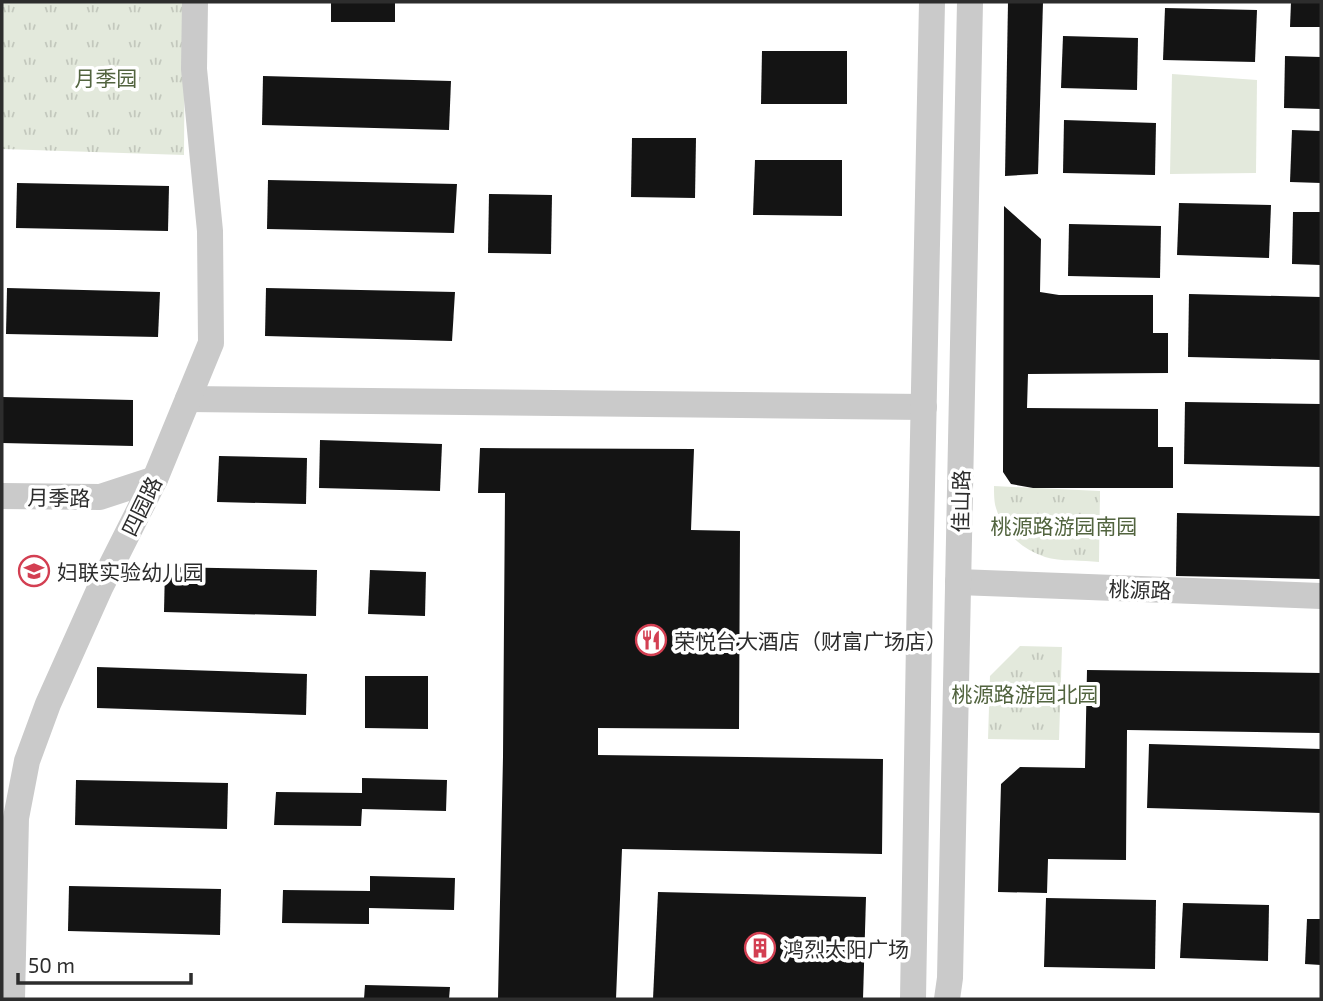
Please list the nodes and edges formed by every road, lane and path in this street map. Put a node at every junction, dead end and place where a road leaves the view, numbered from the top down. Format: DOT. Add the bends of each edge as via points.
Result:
graph roads {
  1 [pos="195,2"];
  2 [pos="932,2"];
  3 [pos="970,2"];
  4 [pos="188,399"];
  5 [pos="923,407"];
  6 [pos="155,479"];
  7 [pos="2,496"];
  8 [pos="958,582"];
  9 [pos="1321,596"];
  10 [pos="12,999"];
  11 [pos="913,999"];
  12 [pos="947,999"];
  1 -- 4 [label="street, 四园路" via="194,69 211,231 211,343"];
  2 -- 5 [label="street, 佳山路"];
  3 -- 8 [label="street, 佳山路"];
  4 -- 5 [label="street"];
  4 -- 6 [label="street, 四园路"];
  5 -- 11 [label="street, 佳山路"];
  6 -- 7 [label="street, 月季路" via="100,498"];
  6 -- 10 [label="street, 四园路" via="100,588 27,761 16,818"];
  8 -- 9 [label="street, 桃源路"];
  8 -- 12 [label="street, 佳山路"];
}
